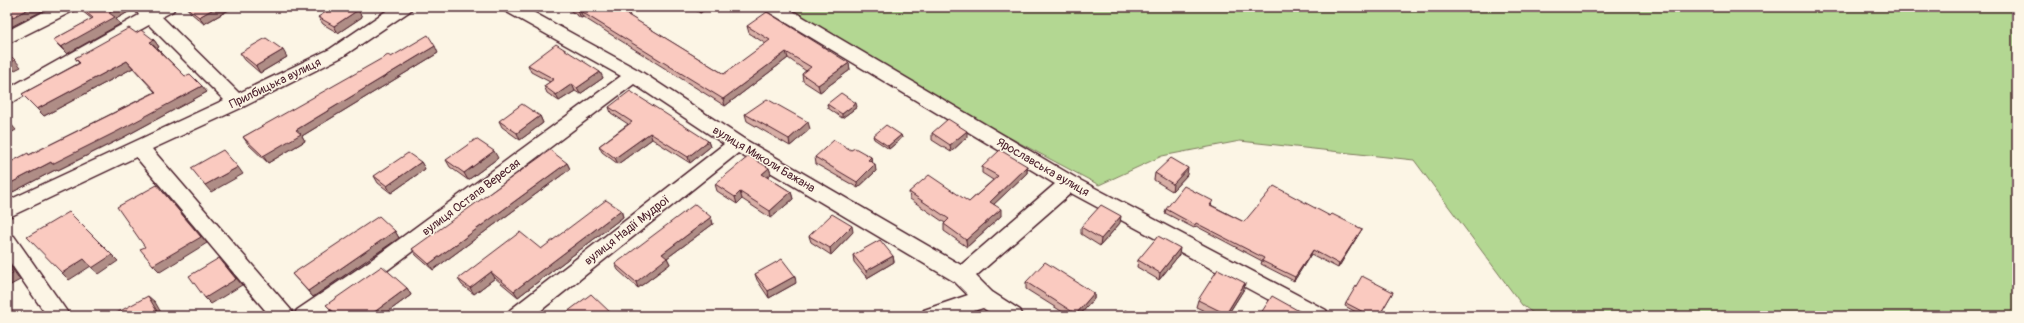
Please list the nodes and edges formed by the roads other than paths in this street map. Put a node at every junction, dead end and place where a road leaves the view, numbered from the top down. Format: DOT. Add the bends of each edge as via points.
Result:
graph roads {
  1 [pos="67,7"];
  2 [pos="167,7"];
  3 [pos="404,7"];
  4 [pos="512,7"];
  5 [pos="773,7"];
  6 [pos="146,11"];
  7 [pos="7,38"];
  8 [pos="634,75"];
  9 [pos="7,97"];
  10 [pos="237,102"];
  11 [pos="737,144"];
  12 [pos="139,146"];
  13 [pos="1069,183"];
  14 [pos="7,210"];
  15 [pos="7,242"];
  16 [pos="962,276"];
  17 [pos="985,298"];
  18 [pos="59,316"];
  19 [pos="283,316"];
  20 [pos="305,316"];
  21 [pos="518,316"];
  22 [pos="932,316"];
  23 [pos="1012,316"];
  24 [pos="1318,316"];
  1 -- 7 [label="street"];
  2 -- 6 [label="street"];
  3 -- 10 [label="street, Прилбицька вулиця" via="336,53"];
  4 -- 8 [label="street, вулиця Миколи Бажана"];
  5 -- 13 [label="street, Ярославська вулиця"];
  6 -- 9 [label="street"];
  6 -- 10 [label="street"];
  8 -- 11 [label="street, вулиця Миколи Бажана"];
  8 -- 20 [label="street, вулиця Остапа Вересая" via="378,266"];
  10 -- 12 [label="street, Прилбицька вулиця"];
  11 -- 16 [label="street, вулиця Миколи Бажана"];
  11 -- 21 [label="street, вулиця Надії Мудрої"];
  12 -- 14 [label="street, Прилбицька вулиця"];
  12 -- 19 [label="street"];
  13 -- 16 [label="street"];
  13 -- 24 [label="street, Ярославська вулиця"];
  15 -- 18 [label="street"];
  16 -- 17 [label="street, вулиця Миколи Бажана"];
  17 -- 22 [label="street"];
  17 -- 23 [label="street, вулиця Миколи Бажана"];
}
